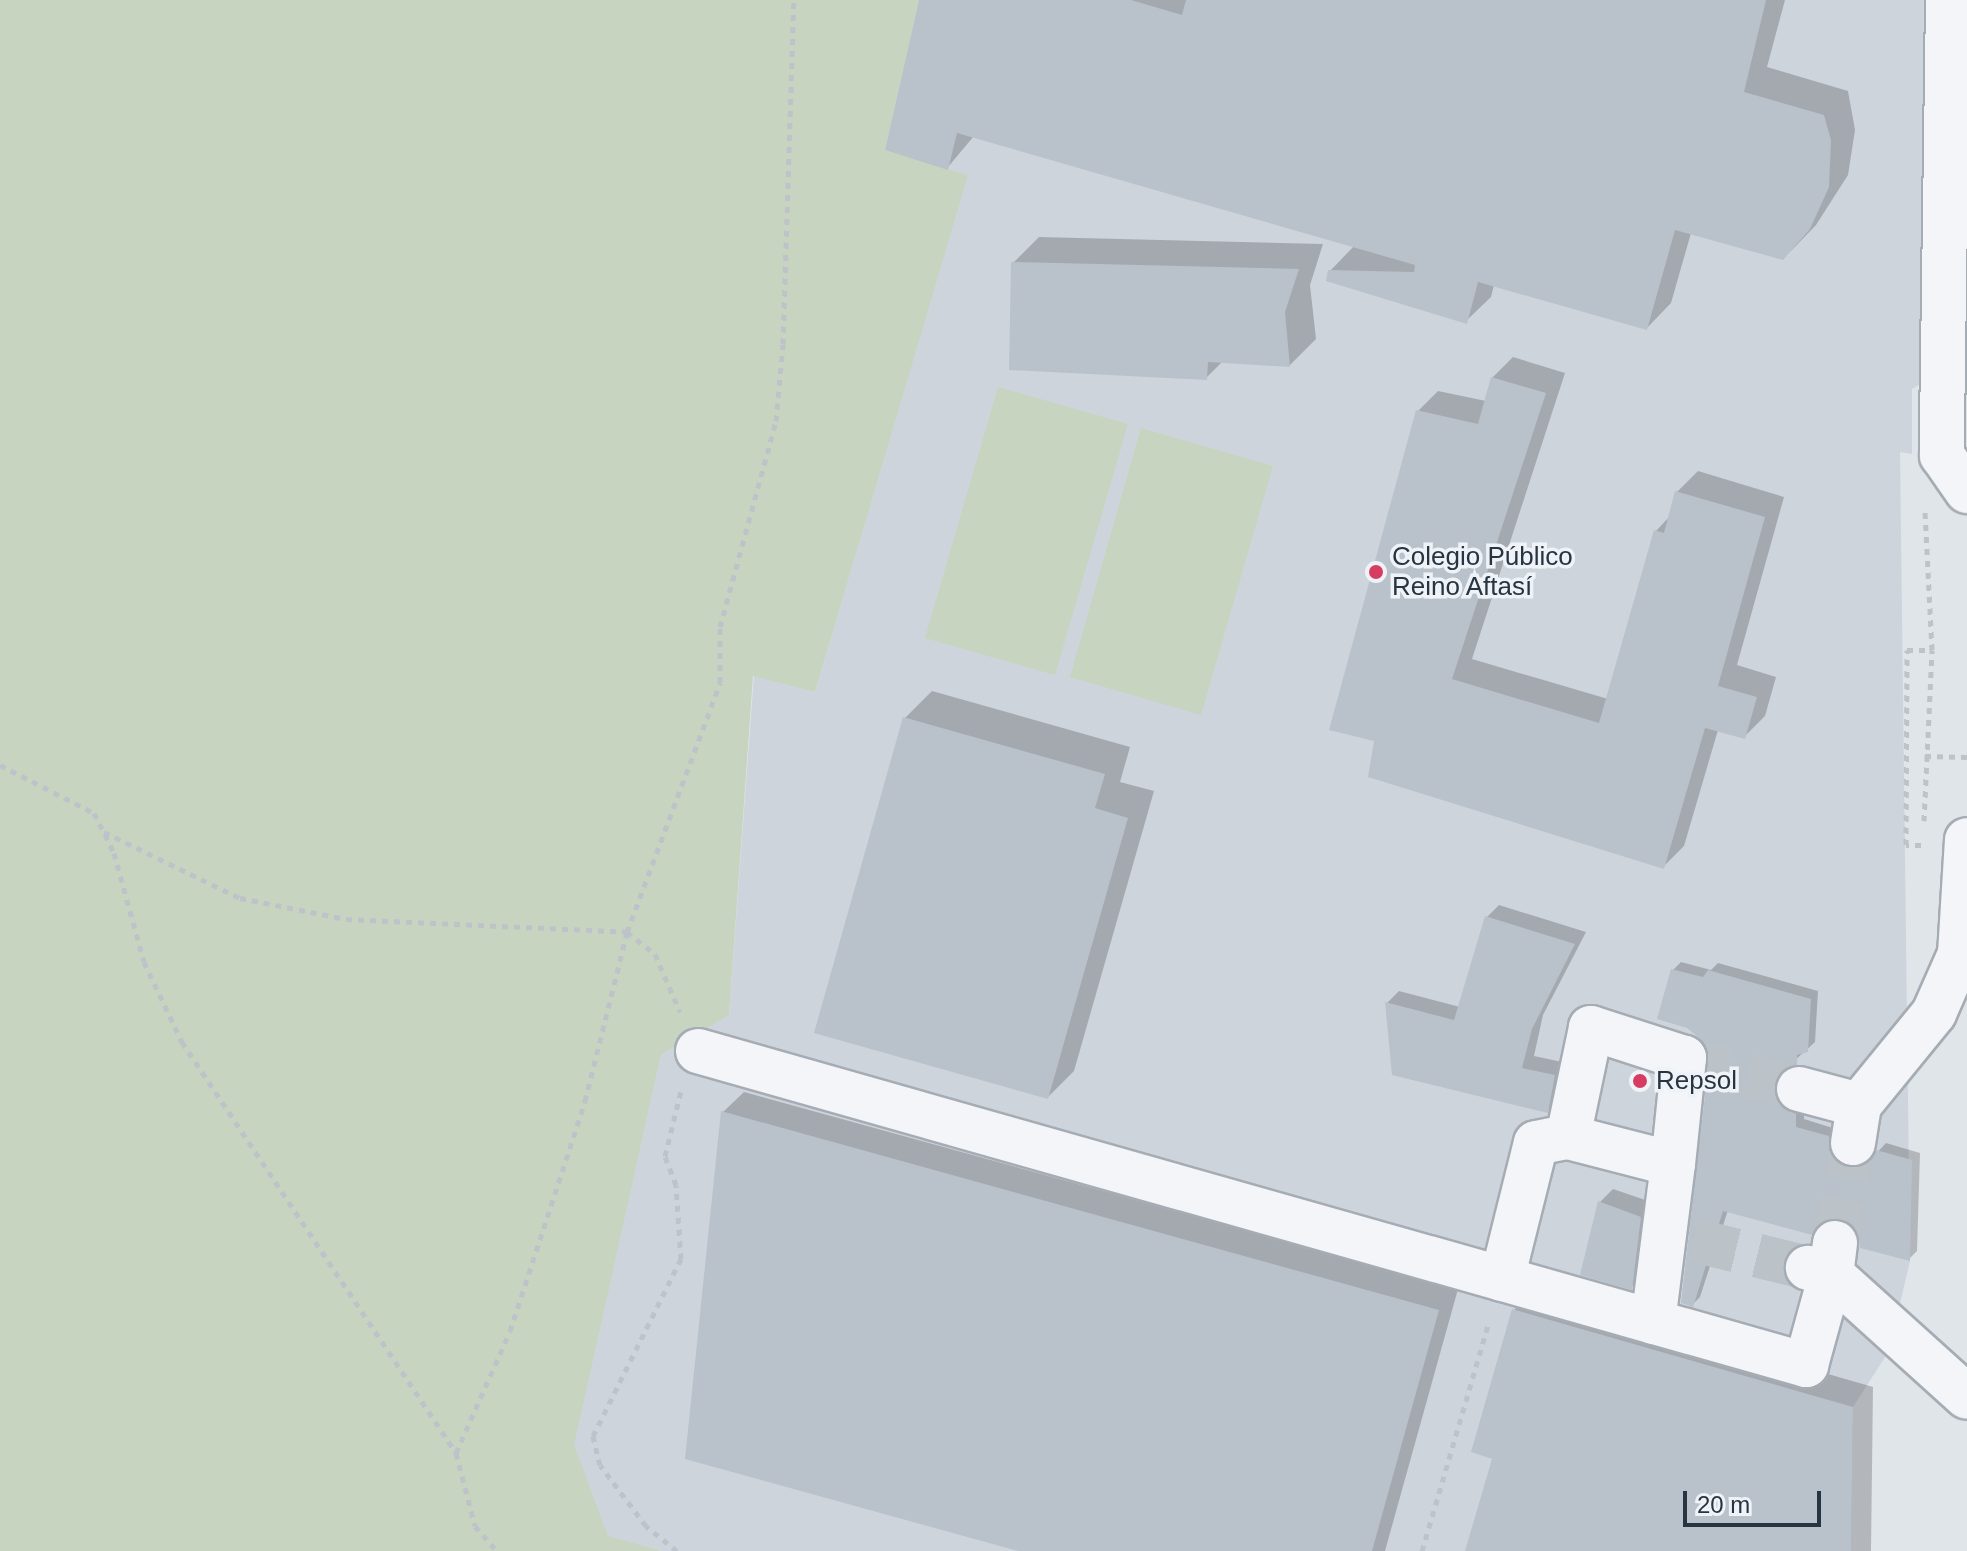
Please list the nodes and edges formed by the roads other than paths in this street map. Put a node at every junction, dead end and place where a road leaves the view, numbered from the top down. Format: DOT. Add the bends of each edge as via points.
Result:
graph roads {
  1 [pos="1948,0"];
  2 [pos="1967,491"];
  3 [pos="1967,840"];
  4 [pos="698,1051"];
  5 [pos="1799,1089"];
  6 [pos="1568,1137"];
  7 [pos="1673,1164"];
  8 [pos="1502,1279"];
  9 [pos="1653,1322"];
  10 [pos="1967,1397"];
  1 -- 2 [label="lane" via="1942,455"];
  3 -- 5 [label="lane" via="1960,954 1934,1013 1856,1124"];
  4 -- 8 [label="lane"];
  6 -- 7 [label="lane"];
  6 -- 7 [label="lane" via="1591,1028 1684,1058"];
  6 -- 8 [label="lane" via="1536,1143"];
  7 -- 9 [label="lane" via="1678,1236"];
  8 -- 9 [label="lane"];
  9 -- 10 [label="lane" via="1806,1365 1825,1261"];
}
